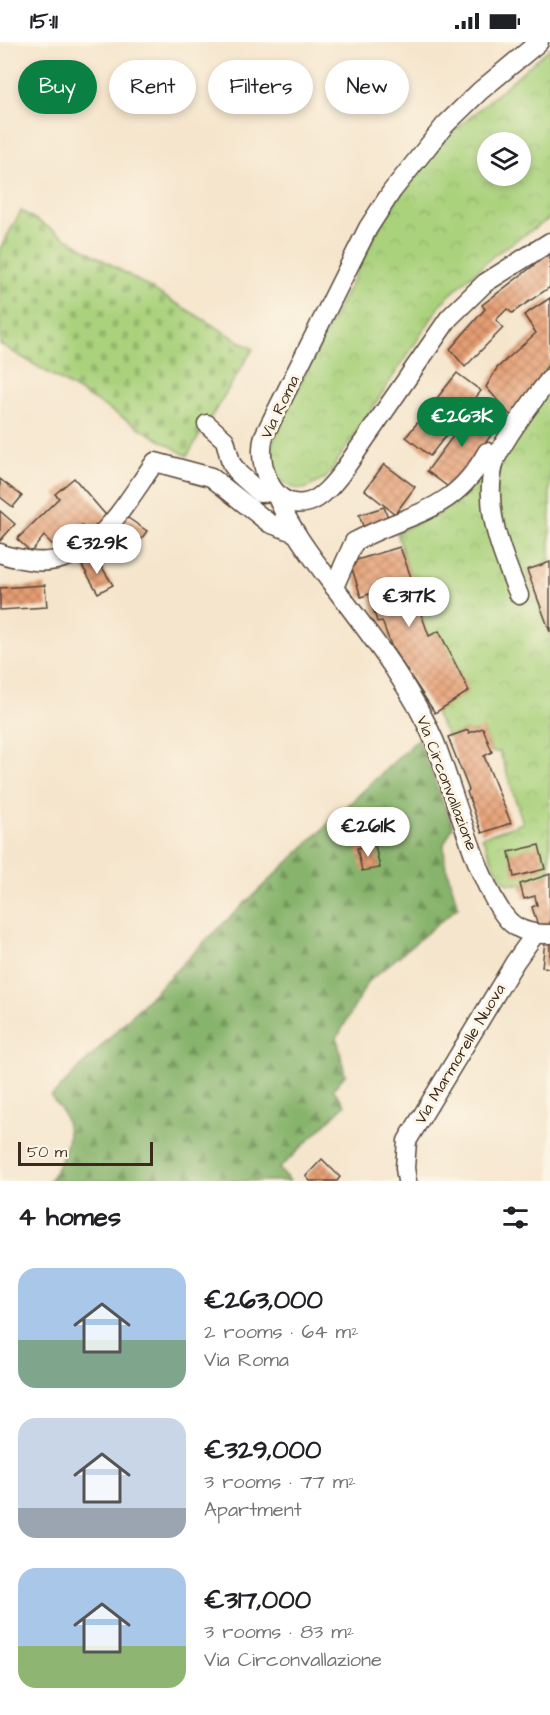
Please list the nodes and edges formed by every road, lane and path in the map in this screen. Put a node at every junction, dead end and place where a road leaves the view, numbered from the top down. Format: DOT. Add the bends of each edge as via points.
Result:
graph roads {
  1 [pos="538,42"];
  2 [pos="550,242"];
  3 [pos="550,379"];
  4 [pos="207,424"];
  5 [pos="487,452"];
  6 [pos="274,492"];
  7 [pos="293,531"];
  8 [pos="0,553"];
  9 [pos="334,587"];
  10 [pos="519,595"];
  11 [pos="543,934"];
  12 [pos="407,1181"];
  1 -- 6 [label="street, Via Roma" via="445,125 405,173 368,228 264,436 262,461"];
  2 -- 6 [label="street" via="493,278 449,318 341,474 323,493 305,503 290,501"];
  3 -- 10 [label="street" via="520,419 494,464 494,522"];
  4 -- 6 [label="street" via="225,440 231,463 249,485 260,493"];
  5 -- 9 [label="street" via="475,474 456,494 354,542"];
  6 -- 7 [label="street, Via Circonvallazione"];
  7 -- 8 [label="street" via="269,523 211,477 155,462 94,543 64,559 44,563"];
  7 -- 9 [label="street, Via Circonvallazione"];
  9 -- 11 [label="street, Via Circonvallazione" via="402,681 429,729 497,906 514,925"];
  11 -- 12 [label="street, Via Marmorelle Nuova" via="515,962 407,1141"];
}
